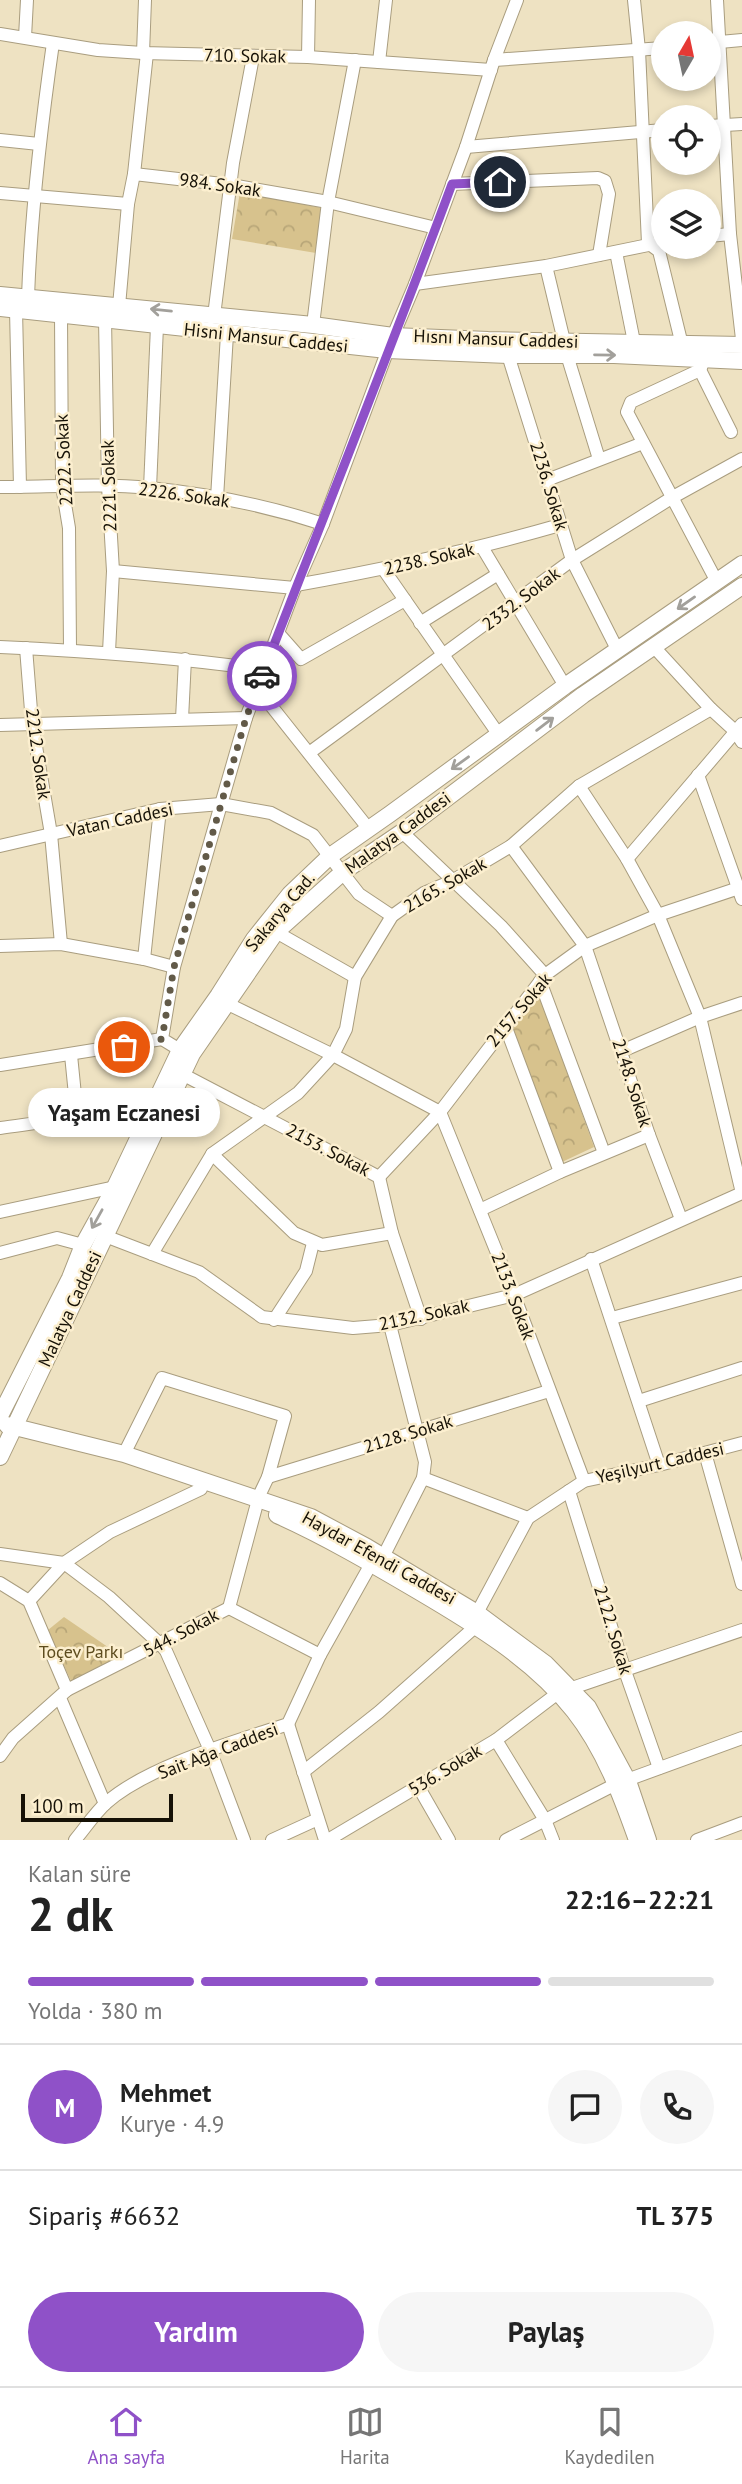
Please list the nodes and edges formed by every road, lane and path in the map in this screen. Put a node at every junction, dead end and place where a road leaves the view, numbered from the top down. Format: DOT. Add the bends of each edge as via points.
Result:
graph roads {
  1 [pos="27,0"];
  2 [pos="145,0"];
  3 [pos="309,0"];
  4 [pos="386,0"];
  5 [pos="517,0"];
  6 [pos="634,0"];
  7 [pos="717,0"];
  8 [pos="715,21"];
  9 [pos="0,34"];
  10 [pos="25,37"];
  11 [pos="742,40"];
  12 [pos="721,41"];
  13 [pos="53,43"];
  14 [pos="651,49"];
  15 [pos="639,50"];
  16 [pos="145,53"];
  17 [pos="253,57"];
  18 [pos="307,57"];
  19 [pos="355,60"];
  20 [pos="379,62"];
  21 [pos="492,65"];
  22 [pos="719,91"];
  23 [pos="742,124"];
  24 [pos="723,125"];
  25 [pos="641,131"];
  26 [pos="651,131"];
  27 [pos="0,140"];
  28 [pos="39,144"];
  29 [pos="466,147"];
  30 [pos="134,174"];
  31 [pos="452,184"];
  32 [pos="231,185"];
  33 [pos="0,193"];
  34 [pos="35,195"];
  35 [pos="328,202"];
  36 [pos="128,204"];
  37 [pos="436,228"];
  38 [pos="730,234"];
  39 [pos="721,235"];
  40 [pos="648,243"];
  41 [pos="651,243"];
  42 [pos="616,252"];
  43 [pos="599,255"];
  44 [pos="546,266"];
  45 [pos="415,284"];
  46 [pos="0,295"];
  47 [pos="28,297"];
  48 [pos="119,306"];
  49 [pos="8,309"];
  50 [pos="61,314"];
  51 [pos="214,316"];
  52 [pos="105,319"];
  53 [pos="313,325"];
  54 [pos="157,326"];
  55 [pos="227,334"];
  56 [pos="742,339"];
  57 [pos="634,342"];
  58 [pos="390,343"];
  59 [pos="682,345"];
  60 [pos="742,345"];
  61 [pos="566,348"];
  62 [pos="508,355"];
  63 [pos="742,362"];
  64 [pos="702,365"];
  65 [pos="731,432"];
  66 [pos="643,443"];
  67 [pos="742,459"];
  68 [pos="599,460"];
  69 [pos="547,480"];
  70 [pos="62,486"];
  71 [pos="108,486"];
  72 [pos="0,487"];
  73 [pos="20,487"];
  74 [pos="150,488"];
  75 [pos="673,497"];
  76 [pos="216,498"];
  77 [pos="323,524"];
  78 [pos="560,525"];
  79 [pos="482,547"];
  80 [pos="572,560"];
  81 [pos="742,564"];
  82 [pos="384,569"];
  83 [pos="113,571"];
  84 [pos="498,574"];
  85 [pos="717,582"];
  86 [pos="742,586"];
  87 [pos="295,587"];
  88 [pos="405,600"];
  89 [pos="515,604"];
  90 [pos="420,623"];
  91 [pos="278,633"];
  92 [pos="0,647"];
  93 [pos="654,647"];
  94 [pos="26,648"];
  95 [pos="70,649"];
  96 [pos="618,651"];
  97 [pos="109,652"];
  98 [pos="443,656"];
  99 [pos="185,659"];
  100 [pos="265,670"];
  101 [pos="565,686"];
  102 [pos="257,688"];
  103 [pos="711,709"];
  104 [pos="246,718"];
  105 [pos="182,719"];
  106 [pos="32,723"];
  107 [pos="0,725"];
  108 [pos="738,727"];
  109 [pos="499,735"];
  110 [pos="742,743"];
  111 [pos="309,752"];
  112 [pos="698,775"];
  113 [pos="579,786"];
  114 [pos="222,804"];
  115 [pos="160,809"];
  116 [pos="368,828"];
  117 [pos="402,832"];
  118 [pos="51,834"];
  119 [pos="0,846"];
  120 [pos="511,846"];
  121 [pos="330,856"];
  122 [pos="627,859"];
  123 [pos="343,872"];
  124 [pos="453,881"];
  125 [pos="741,892"];
  126 [pos="658,915"];
  127 [pos="392,916"];
  128 [pos="276,932"];
  129 [pos="61,944"];
  130 [pos="0,946"];
  131 [pos="585,946"];
  132 [pos="144,959"];
  133 [pos="174,967"];
  134 [pos="355,977"];
  135 [pos="542,978"];
  136 [pos="226,1003"];
  137 [pos="742,1003"];
  138 [pos="700,1017"];
  139 [pos="505,1025"];
  140 [pos="162,1039"];
  141 [pos="180,1050"];
  142 [pos="622,1051"];
  143 [pos="71,1055"];
  144 [pos="333,1055"];
  145 [pos="0,1065"];
  146 [pos="183,1074"];
  147 [pos="75,1095"];
  148 [pos="440,1112"];
  149 [pos="265,1117"];
  150 [pos="145,1125"];
  151 [pos="0,1128"];
  152 [pos="649,1135"];
  153 [pos="604,1153"];
  154 [pos="212,1154"];
  155 [pos="560,1172"];
  156 [pos="379,1177"];
  157 [pos="115,1187"];
  158 [pos="742,1193"];
  159 [pos="480,1210"];
  160 [pos="0,1212"];
  161 [pos="681,1219"];
  162 [pos="392,1233"];
  163 [pos="105,1236"];
  164 [pos="313,1243"];
  165 [pos="83,1245"];
  166 [pos="0,1253"];
  167 [pos="152,1254"];
  168 [pos="591,1259"];
  169 [pos="742,1283"];
  170 [pos="513,1295"];
  171 [pos="421,1318"];
  172 [pos="612,1318"];
  173 [pos="274,1320"];
  174 [pos="390,1325"];
  175 [pos="742,1368"];
  176 [pos="549,1391"];
  177 [pos="639,1401"];
  178 [pos="0,1416"];
  179 [pos="6,1429"];
  180 [pos="417,1431"];
  181 [pos="742,1443"];
  182 [pos="705,1453"];
  183 [pos="124,1454"];
  184 [pos="0,1457"];
  185 [pos="659,1465"];
  186 [pos="268,1477"];
  187 [pos="423,1478"];
  188 [pos="584,1481"];
  189 [pos="201,1489"];
  190 [pos="569,1491"];
  191 [pos="257,1503"];
  192 [pos="528,1518"];
  193 [pos="0,1554"];
  194 [pos="377,1560"];
  195 [pos="739,1561"];
  196 [pos="64,1563"];
  197 [pos="0,1583"];
  198 [pos="742,1584"];
  199 [pos="29,1601"];
  200 [pos="229,1608"];
  201 [pos="476,1620"];
  202 [pos="742,1630"];
  203 [pos="160,1645"];
  204 [pos="320,1655"];
  205 [pos="625,1671"];
  206 [pos="565,1691"];
  207 [pos="64,1694"];
  208 [pos="288,1724"];
  209 [pos="742,1738"];
  210 [pos="496,1740"];
  211 [pos="210,1750"];
  212 [pos="0,1756"];
  213 [pos="659,1768"];
  214 [pos="303,1772"];
  215 [pos="622,1782"];
  216 [pos="418,1786"];
  217 [pos="105,1804"];
  218 [pos="318,1819"];
  219 [pos="545,1819"];
  220 [pos="742,1823"];
  221 [pos="75,1840"];
  222 [pos="244,1840"];
  223 [pos="272,1840"];
  224 [pos="326,1840"];
  225 [pos="449,1840"];
  226 [pos="506,1840"];
  227 [pos="553,1840"];
  228 [pos="637,1840"];
  229 [pos="648,1840"];
  230 [pos="698,1840"];
  1 -- 10 [label="street"];
  2 -- 16 [label="street"];
  3 -- 18 [label="street"];
  4 -- 20 [label="street"];
  5 -- 21 [label="street"];
  6 -- 15 [label="street"];
  7 -- 8 [label="street"];
  9 -- 10 [label="street, 710. Sokak"];
  10 -- 13 [label="street, 710. Sokak"];
  11 -- 12 [label="street"];
  13 -- 16 [label="street, 710. Sokak"];
  13 -- 28 [label="street"];
  14 -- 15 [label="street, 710. Sokak"];
  15 -- 21 [label="street, 710. Sokak"];
  15 -- 25 [label="street"];
  16 -- 17 [label="street, 710. Sokak"];
  16 -- 30 [label="street"];
  17 -- 18 [label="street, 710. Sokak"];
  17 -- 32 [label="street"];
  18 -- 19 [label="street, 710. Sokak"];
  19 -- 20 [label="street, 710. Sokak"];
  19 -- 35 [label="street"];
  20 -- 21 [label="street, 710. Sokak"];
  21 -- 29 [label="street"];
  22 -- 24 [label="street"];
  23 -- 24 [label="street"];
  24 -- 38 [label="street"];
  25 -- 26 [label="street"];
  25 -- 29 [label="street"];
  25 -- 40 [label="street"];
  27 -- 28 [label="street"];
  28 -- 34 [label="street"];
  29 -- 31 [label="street"];
  30 -- 32 [label="street, 984. Sokak"];
  30 -- 36 [label="street"];
  31 -- 37 [label="street"];
  31 -- 43 [label="street" via="605,181 609,194"];
  32 -- 35 [label="street, 984. Sokak"];
  32 -- 51 [label="street"];
  33 -- 34 [label="street"];
  34 -- 36 [label="street"];
  34 -- 47 [label="street"];
  35 -- 37 [label="street, 984. Sokak"];
  35 -- 53 [label="street"];
  36 -- 48 [label="street"];
  37 -- 45 [label="street"];
  38 -- 39 [label="street"];
  38 -- 56 [label="street"];
  40 -- 41 [label="street"];
  40 -- 42 [label="street"];
  40 -- 59 [label="street" via="659,251"];
  42 -- 43 [label="street"];
  42 -- 57 [label="street"];
  43 -- 44 [label="street"];
  44 -- 45 [label="street"];
  44 -- 61 [label="street"];
  45 -- 58 [label="street"];
  46 -- 47 [label="main road, Hısnı Mansur Caddesi"];
  47 -- 48 [label="main road, Hısnı Mansur Caddesi"];
  51 -- 48 [label="main road, Hısnı Mansur Caddesi, one-way"];
  49 -- 50 [label="main road, Hisni Mansur Caddesi"];
  49 -- 73 [label="street"];
  50 -- 52 [label="main road, Hisni Mansur Caddesi"];
  50 -- 70 [label="street, 2222. Sokak"];
  51 -- 53 [label="main road, Hısnı Mansur Caddesi"];
  52 -- 54 [label="main road, Hisni Mansur Caddesi"];
  52 -- 71 [label="street, 2221. Sokak"];
  53 -- 58 [label="main road, Hısnı Mansur Caddesi"];
  54 -- 55 [label="main road, Hisni Mansur Caddesi"];
  54 -- 74 [label="street"];
  55 -- 58 [label="main road, Hisni Mansur Caddesi"];
  55 -- 76 [label="street"];
  57 -- 59 [label="main road, Hısnı Mansur Caddesi"];
  57 -- 61 [label="main road, Hısnı Mansur Caddesi"];
  58 -- 61 [label="main road, Hısnı Mansur Caddesi"];
  58 -- 62 [label="main road, Hisni Mansur Caddesi"];
  58 -- 77 [label="street"];
  59 -- 60 [label="main road, Hısnı Mansur Caddesi"];
  61 -- 62 [label="main road, Hisni Mansur Caddesi"];
  61 -- 64 [label="main road, Hisni Mansur Caddesi, one-way"];
  61 -- 68 [label="street"];
  62 -- 69 [label="street, 2236. Sokak"];
  63 -- 64 [label="main road, Hisni Mansur Caddesi"];
  64 -- 65 [label="street"];
  64 -- 66 [label="street" via="629,405 628,415"];
  66 -- 68 [label="street"];
  66 -- 75 [label="street"];
  67 -- 75 [label="street, 2332. Sokak"];
  68 -- 69 [label="street"];
  69 -- 78 [label="street, 2236. Sokak"];
  70 -- 71 [label="street, 2226. Sokak"];
  70 -- 73 [label="street, 2226. Sokak"];
  70 -- 95 [label="street, 2222. Sokak" via="69,528"];
  71 -- 74 [label="street, 2226. Sokak"];
  71 -- 83 [label="street, 2221. Sokak"];
  72 -- 73 [label="street, 2226. Sokak"];
  74 -- 76 [label="street, 2226. Sokak"];
  75 -- 80 [label="street, 2332. Sokak"];
  75 -- 85 [label="street"];
  76 -- 77 [label="street, 2226. Sokak"];
  77 -- 87 [label="street"];
  78 -- 79 [label="street, 2238. Sokak"];
  78 -- 80 [label="street, 2236. Sokak"];
  79 -- 82 [label="street, 2238. Sokak"];
  79 -- 84 [label="street"];
  80 -- 89 [label="street, 2332. Sokak"];
  80 -- 96 [label="street, 2236. Sokak"];
  81 -- 85 [label="main road, Sakarya Cad."];
  82 -- 87 [label="street, 2238. Sokak"];
  82 -- 88 [label="street"];
  83 -- 87 [label="street, 2238. Sokak"];
  83 -- 97 [label="street, 2221. Sokak"];
  84 -- 89 [label="street"];
  84 -- 90 [label="street"];
  85 -- 96 [label="main road, Sakarya Cad., one-way"];
  86 -- 93 [label="main road, Malatya Caddesi"];
  87 -- 91 [label="street"];
  88 -- 90 [label="street"];
  88 -- 91 [label="street" via="301,659"];
  89 -- 98 [label="street, 2332. Sokak"];
  89 -- 101 [label="street"];
  90 -- 98 [label="street"];
  91 -- 100 [label="street"];
  92 -- 94 [label="street"];
  93 -- 103 [label="street"];
  117 -- 93 [label="main road, Malatya Caddesi, one-way"];
  94 -- 95 [label="street"];
  94 -- 106 [label="street, 2212. Sokak"];
  95 -- 97 [label="street"];
  96 -- 101 [label="main road, Sakarya Cad."];
  97 -- 99 [label="street"];
  98 -- 109 [label="street"];
  98 -- 111 [label="street, 2332. Sokak"];
  99 -- 100 [label="street"];
  99 -- 105 [label="street"];
  100 -- 102 [label="street"];
  101 -- 109 [label="main road, Sakarya Cad."];
  102 -- 104 [label="street"];
  102 -- 111 [label="street"];
  103 -- 108 [label="street"];
  103 -- 113 [label="street, 2165. Sokak"];
  104 -- 105 [label="street"];
  104 -- 114 [label="street"];
  105 -- 106 [label="street"];
  106 -- 107 [label="street"];
  106 -- 118 [label="street, 2212. Sokak"];
  108 -- 110 [label="street"];
  108 -- 112 [label="street"];
  109 -- 116 [label="main road, Sakarya Cad., one-way"];
  111 -- 116 [label="street"];
  112 -- 122 [label="street"];
  112 -- 125 [label="street"];
  113 -- 120 [label="street, 2165. Sokak"];
  113 -- 122 [label="street"];
  114 -- 115 [label="street, Vatan Caddesi"];
  114 -- 121 [label="street, Vatan Caddesi" via="290,821 313,835"];
  114 -- 133 [label="street"];
  115 -- 118 [label="street, Vatan Caddesi"];
  115 -- 132 [label="street"];
  116 -- 121 [label="main road, Sakarya Cad."];
  117 -- 123 [label="main road, Malatya Caddesi"];
  117 -- 124 [label="street"];
  118 -- 119 [label="street, Vatan Caddesi"];
  118 -- 129 [label="street, 2212. Sokak"];
  120 -- 124 [label="street, 2165. Sokak"];
  120 -- 131 [label="street, 2148. Sokak"];
  121 -- 123 [label="street, Vatan Caddesi"];
  121 -- 141 [label="main road, Sakarya Cad." via="290,894 254,939"];
  122 -- 126 [label="street"];
  123 -- 127 [label="street, Vatan Caddesi" via="359,894"];
  123 -- 128 [label="main road, Malatya Caddesi"];
  124 -- 127 [label="street, 2165. Sokak" via="424,893"];
  124 -- 135 [label="street" via="501,926"];
  125 -- 126 [label="street, 2157. Sokak"];
  126 -- 131 [label="street, 2157. Sokak"];
  126 -- 138 [label="street"];
  127 -- 134 [label="street, 2165. Sokak"];
  128 -- 134 [label="street"];
  128 -- 136 [label="main road, Malatya Caddesi"];
  129 -- 130 [label="street"];
  129 -- 132 [label="street"];
  131 -- 135 [label="street, 2157. Sokak"];
  131 -- 142 [label="street, 2148. Sokak"];
  132 -- 133 [label="street"];
  133 -- 140 [label="street"];
  134 -- 144 [label="street, 2165. Sokak" via="346,1029"];
  135 -- 139 [label="street, 2157. Sokak"];
  135 -- 153 [label="street"];
  136 -- 144 [label="street"];
  136 -- 146 [label="main road, Malatya Caddesi"];
  137 -- 138 [label="street"];
  138 -- 142 [label="street"];
  138 -- 158 [label="street"];
  139 -- 148 [label="street, 2157. Sokak"];
  139 -- 155 [label="street"];
  140 -- 141 [label="street"];
  140 -- 143 [label="street"];
  141 -- 150 [label="main road, Sakarya Cad."];
  142 -- 152 [label="street, 2148. Sokak"];
  143 -- 145 [label="street"];
  143 -- 147 [label="street"];
  144 -- 148 [label="street"];
  144 -- 149 [label="street, 2165. Sokak" via="298,1094"];
  146 -- 149 [label="street, 2153. Sokak"];
  146 -- 163 [label="main road, Malatya Caddesi"];
  148 -- 156 [label="street, 2157. Sokak"];
  148 -- 159 [label="street, 2133. Sokak"];
  149 -- 154 [label="street, 2165. Sokak"];
  149 -- 156 [label="street, 2153. Sokak"];
  150 -- 151 [label="street" via="126,1119 80,1119"];
  150 -- 157 [label="main road, Sakarya Cad."];
  152 -- 153 [label="street"];
  152 -- 161 [label="street, 2148. Sokak"];
  153 -- 155 [label="street"];
  154 -- 164 [label="street" via="294,1233"];
  154 -- 167 [label="street, 2165. Sokak"];
  155 -- 159 [label="street"];
  156 -- 162 [label="street, 2153. Sokak"];
  157 -- 160 [label="street"];
  157 -- 165 [label="main road, Sakarya Cad., one-way"];
  158 -- 161 [label="street, 2132. Sokak"];
  159 -- 170 [label="street, 2133. Sokak"];
  161 -- 168 [label="street, 2132. Sokak"];
  162 -- 164 [label="street"];
  162 -- 171 [label="street, 2153. Sokak"];
  163 -- 167 [label="street, 2132. Sokak"];
  163 -- 179 [label="main road, Malatya Caddesi"];
  164 -- 173 [label="street" via="306,1271"];
  165 -- 166 [label="street" via="57,1238"];
  165 -- 178 [label="main road, Sakarya Cad."];
  167 -- 173 [label="street, 2132. Sokak" via="199,1272 262,1317"];
  168 -- 170 [label="street, 2132. Sokak"];
  168 -- 172 [label="street"];
  169 -- 172 [label="street"];
  170 -- 171 [label="street, 2132. Sokak"];
  170 -- 176 [label="street, 2133. Sokak"];
  171 -- 174 [label="street, 2132. Sokak"];
  172 -- 177 [label="street"];
  173 -- 174 [label="street, 2132. Sokak" via="353,1328"];
  174 -- 180 [label="street"];
  175 -- 177 [label="street"];
  176 -- 180 [label="street, 2128. Sokak"];
  176 -- 188 [label="street, 2133. Sokak"];
  177 -- 185 [label="street"];
  179 -- 183 [label="main road, Haydar Efendi Caddesi"];
  179 -- 184 [label="main road"];
  179 -- 189 [label="main road, Haydar Efendi Caddesi"];
  180 -- 186 [label="street, 2128. Sokak"];
  180 -- 187 [label="street" via="425,1462"];
  181 -- 182 [label="street, Yeşilyurt Caddesi"];
  182 -- 185 [label="street, Yeşilyurt Caddesi"];
  182 -- 195 [label="street"];
  183 -- 186 [label="street" via="162,1378 285,1416"];
  183 -- 191 [label="main road, Haydar Efendi Caddesi"];
  185 -- 188 [label="street, Yeşilyurt Caddesi"];
  186 -- 191 [label="street"];
  187 -- 192 [label="street"];
  187 -- 194 [label="street, Sait Ağa Caddesi"];
  188 -- 190 [label="street, Yeşilyurt Caddesi"];
  189 -- 191 [label="main road, Haydar Efendi Caddesi"];
  189 -- 196 [label="street" via="110,1532"];
  190 -- 192 [label="street, Yeşilyurt Caddesi"];
  190 -- 205 [label="street, 2122. Sokak"];
  191 -- 194 [label="main road, Haydar Efendi Caddesi" via="311,1517"];
  191 -- 200 [label="street"];
  192 -- 201 [label="street, Yeşilyurt Caddesi"];
  193 -- 196 [label="street"];
  194 -- 201 [label="main road, Haydar Efendi Caddesi"];
  194 -- 204 [label="street, Sait Ağa Caddesi"];
  195 -- 198 [label="street"];
  196 -- 199 [label="street"];
  196 -- 203 [label="street"];
  197 -- 199 [label="street"];
  199 -- 207 [label="street"];
  200 -- 203 [label="street, 544. Sokak"];
  200 -- 204 [label="street"];
  201 -- 206 [label="main road, Haydar Efendi Caddesi" via="547,1664"];
  201 -- 214 [label="street" via="379,1712"];
  202 -- 205 [label="street, 536. Sokak"];
  203 -- 207 [label="street, 544. Sokak"];
  203 -- 211 [label="street"];
  204 -- 208 [label="street, Sait Ağa Caddesi"];
  205 -- 206 [label="street, 536. Sokak"];
  205 -- 213 [label="street, 2122. Sokak"];
  206 -- 210 [label="street, 536. Sokak"];
  206 -- 215 [label="main road, Haydar Efendi Caddesi" via="594,1716"];
  207 -- 212 [label="street, 544. Sokak" via="13,1738"];
  207 -- 217 [label="street"];
  208 -- 211 [label="street, Sait Ağa Caddesi"];
  208 -- 214 [label="street"];
  209 -- 213 [label="street"];
  210 -- 216 [label="street, 536. Sokak"];
  210 -- 219 [label="street"];
  211 -- 217 [label="street, Sait Ağa Caddesi" via="132,1785"];
  211 -- 222 [label="street"];
  213 -- 215 [label="street"];
  214 -- 218 [label="street"];
  215 -- 219 [label="street"];
  215 -- 228 [label="main road, Haydar Efendi Caddesi"];
  215 -- 229 [label="main road, Haydar Efendi Caddesi"];
  216 -- 224 [label="street, 536. Sokak"];
  216 -- 225 [label="street"];
  217 -- 221 [label="street, Sait Ağa Caddesi"];
  218 -- 223 [label="street"];
  218 -- 224 [label="street"];
  219 -- 226 [label="street"];
  219 -- 227 [label="street"];
  220 -- 230 [label="street"];
}
